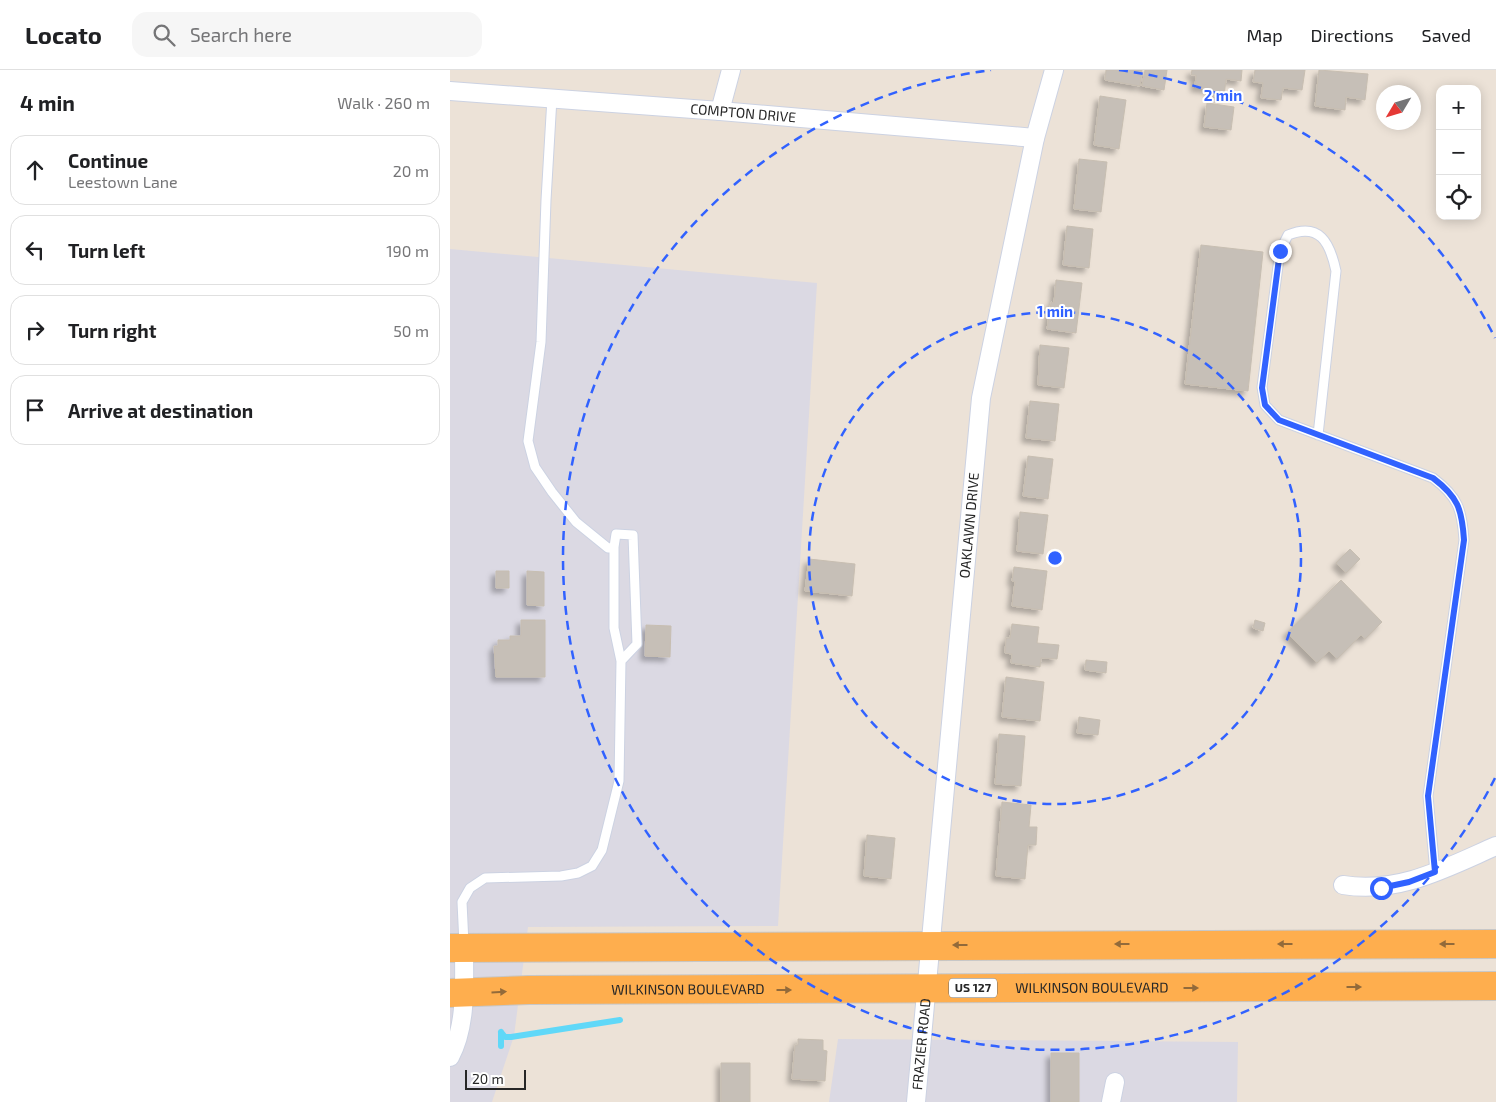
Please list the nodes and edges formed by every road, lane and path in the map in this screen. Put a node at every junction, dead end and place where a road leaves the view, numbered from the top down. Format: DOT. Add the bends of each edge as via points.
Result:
graph roads {
  1 [pos="731,70"];
  2 [pos="1054,70"];
  3 [pos="450,90"];
  4 [pos="552,98"];
  5 [pos="720,111"];
  6 [pos="1035,138"];
  7 [pos="1318,435"];
  8 [pos="614,547"];
  9 [pos="621,661"];
  10 [pos="1496,846"];
  11 [pos="1435,872"];
  12 [pos="1344,885"];
  13 [pos="1496,944"];
  14 [pos="929,946"];
  15 [pos="457,948"];
  16 [pos="1496,986"];
  17 [pos="926,988"];
  18 [pos="457,994"];
  19 [pos="450,1057"];
  20 [pos="1115,1082"];
  21 [pos="916,1102"];
  22 [pos="1111,1102"];
  1 -- 5 [label="street"];
  2 -- 6 [label="street, OAKLAWN DRIVE"];
  3 -- 4 [label="street, COMPTON DRIVE"];
  4 -- 5 [label="street, COMPTON DRIVE"];
  4 -- 8 [label="lane" via="541,342 528,441 535,467 576,522 608,548"];
  5 -- 6 [label="street, COMPTON DRIVE"];
  6 -- 14 [label="street, OAKLAWN DRIVE" via="981,398"];
  7 -- 7 [label="lane" via="1279,420 1265,405 1262,388 1280,251 1288,235 1302,230 1320,235 1331,249 1336,271"];
  7 -- 11 [label="lane" via="1433,478 1451,492 1462,515 1464,540 1428,796"];
  8 -- 9 [label="lane" via="614,628"];
  8 -- 9 [label="lane" via="616,534 633,535 637,644"];
  9 -- 15 [label="lane" via="619,781 602,850 592,866 578,873 484,878 470,888 462,902"];
  10 -- 11 [label="street"];
  11 -- 12 [label="street" via="1381,888"];
  13 -- 14 [label="highway, one-way"];
  14 -- 15 [label="highway"];
  14 -- 17 [label="street, OAKLAWN DRIVE"];
  15 -- 18 [label="street"];
  17 -- 16 [label="highway, WILKINSON BOULEVARD / US 127, one-way"];
  18 -- 17 [label="highway, WILKINSON BOULEVARD / US 127, one-way" via="529,990"];
  17 -- 21 [label="street, FRAZIER ROAD"];
  18 -- 19 [label="street" via="458,1043"];
  20 -- 22 [label="street"];
}
